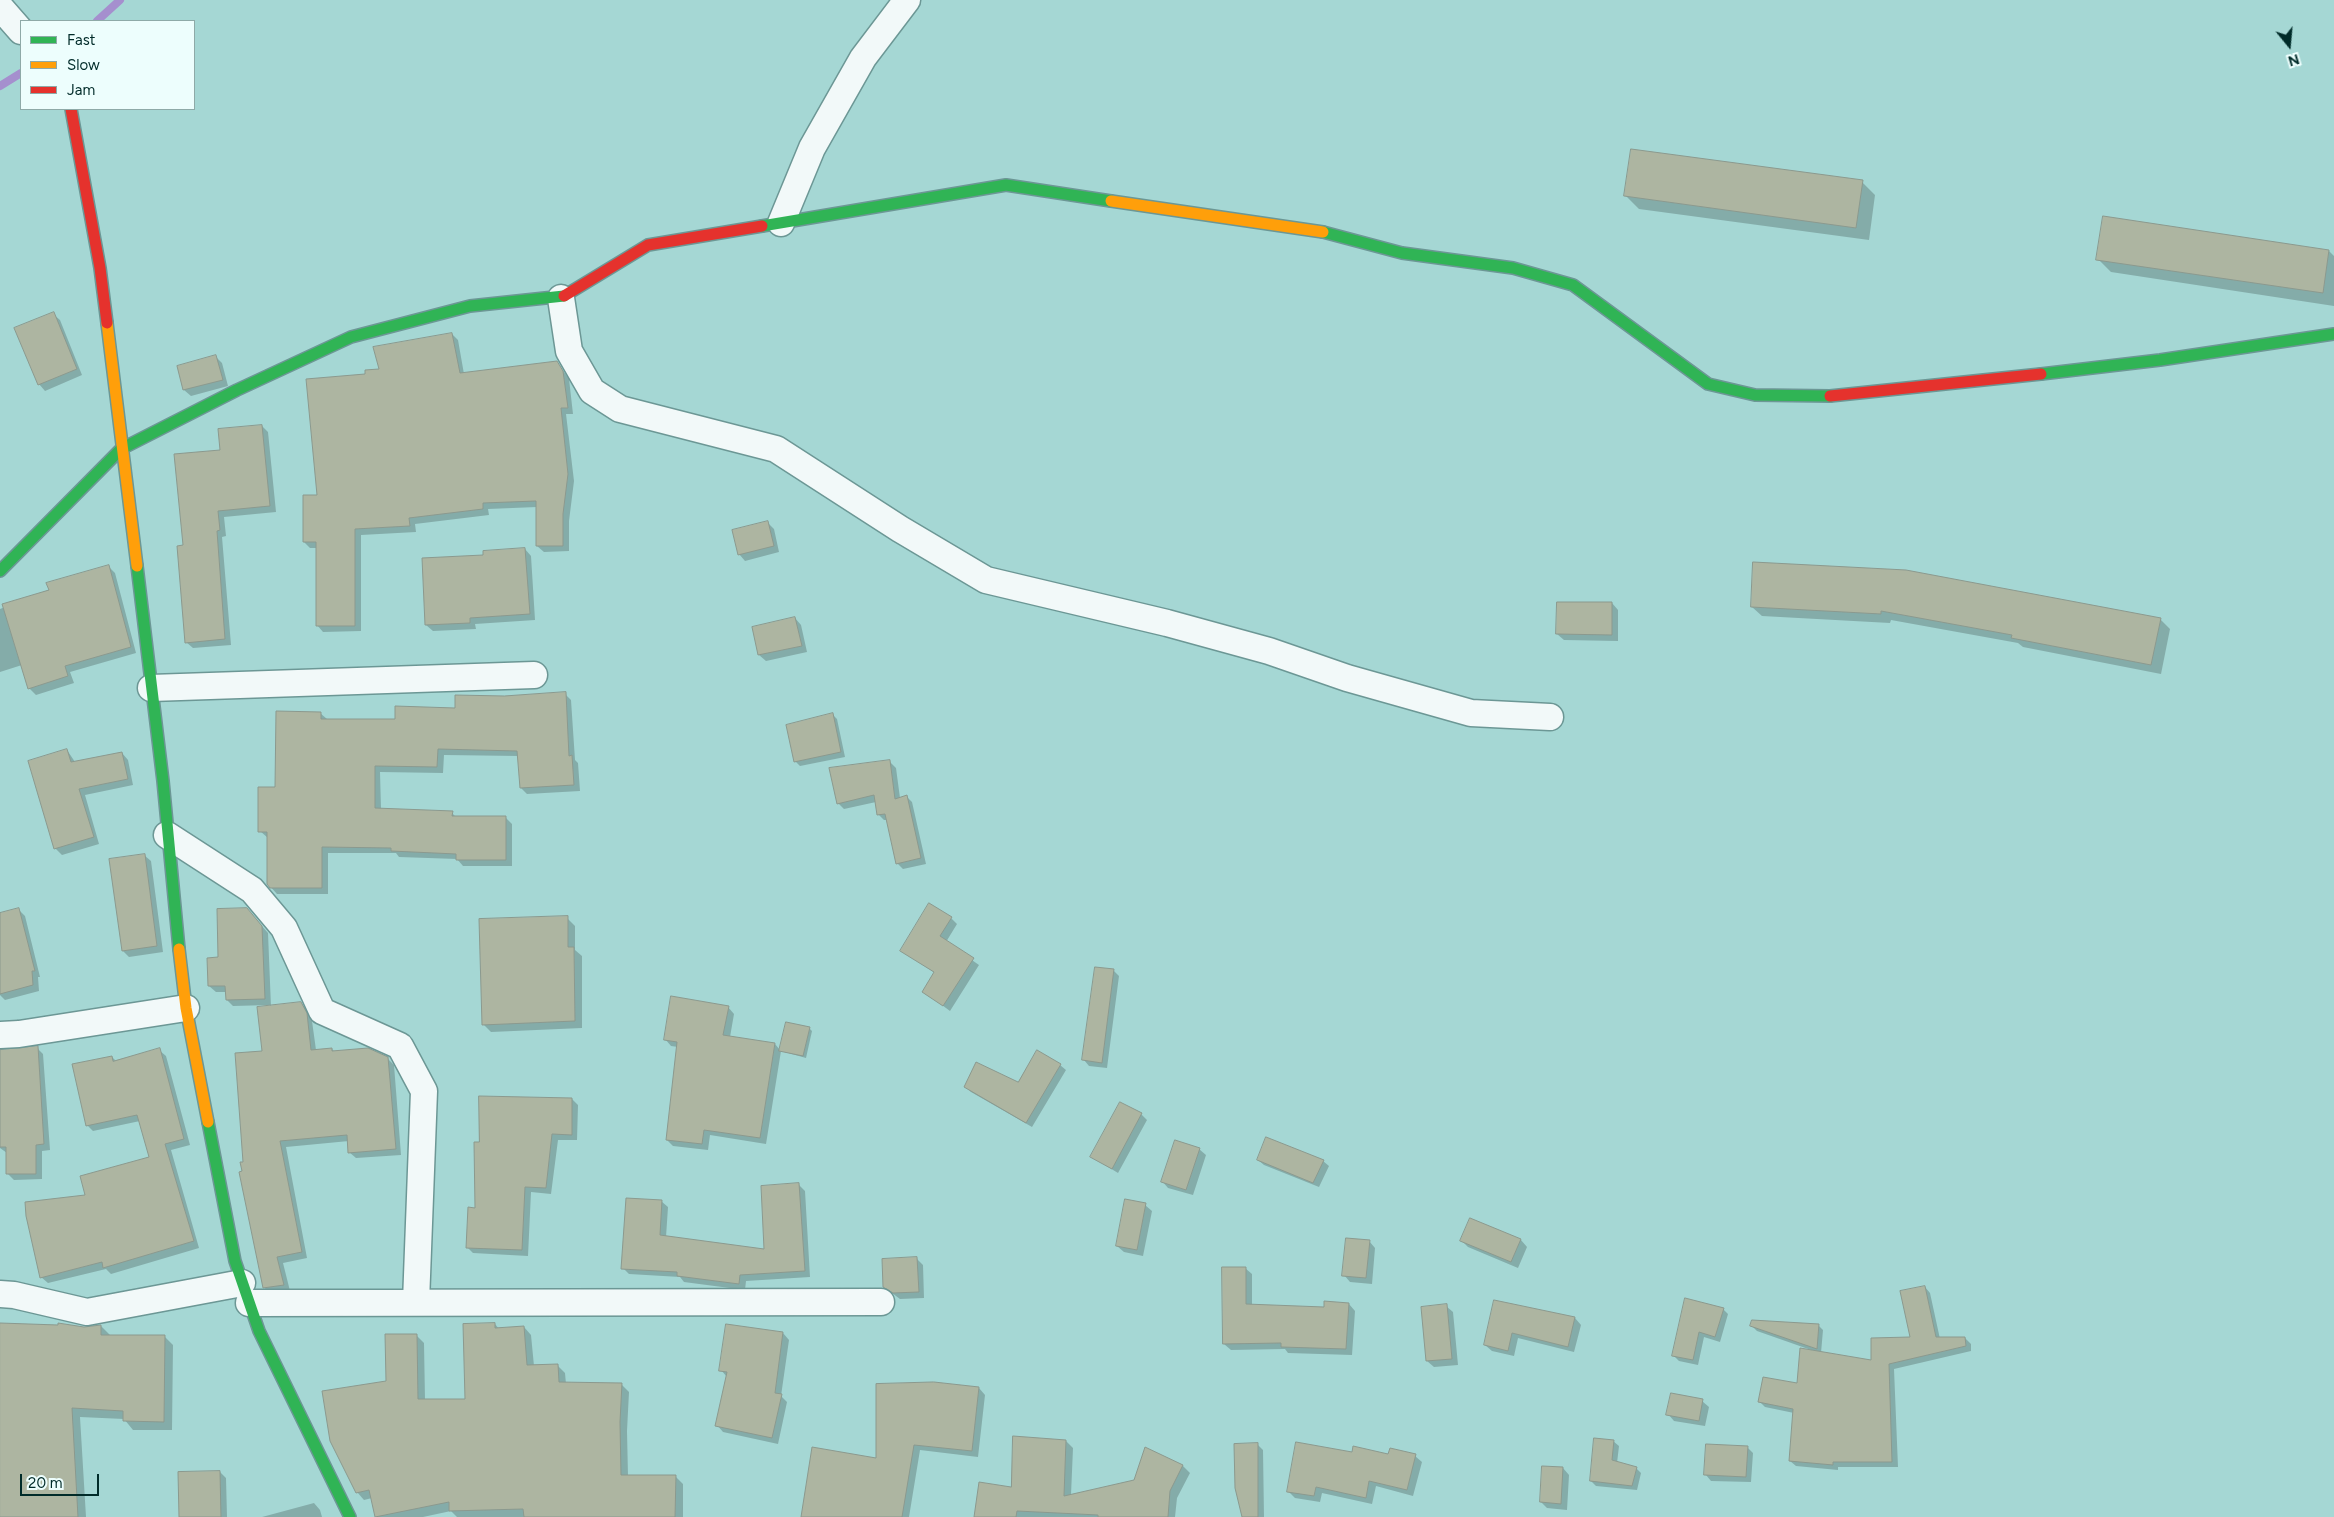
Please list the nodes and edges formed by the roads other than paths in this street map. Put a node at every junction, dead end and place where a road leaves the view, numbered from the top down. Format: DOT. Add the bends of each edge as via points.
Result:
graph roads {
  1 [pos="907,0"];
  2 [pos="0,7"];
  3 [pos="20,28"];
  4 [pos="71,110"];
  5 [pos="781,223"];
  6 [pos="561,298"];
  7 [pos="2334,334"];
  8 [pos="121,449"];
  9 [pos="0,571"];
  10 [pos="534,675"];
  11 [pos="151,688"];
  12 [pos="1550,717"];
  13 [pos="167,835"];
  14 [pos="186,1008"];
  15 [pos="0,1035"];
  16 [pos="245,1293"];
  17 [pos="0,1294"];
  18 [pos="416,1302"];
  19 [pos="881,1302"];
  20 [pos="350,1517"];
  1 -- 5 [label="street" via="863,58 821,132"];
  2 -- 3 [label="street"];
  4 -- 8 [label="street" via="100,268"];
  5 -- 6 [label="street" via="648,245"];
  5 -- 7 [label="street" via="1006,184 1328,233 1402,253 1513,268 1573,285 1708,384 1755,395 1842,396 2160,360"];
  6 -- 8 [label="street" via="470,306 351,337"];
  6 -- 12 [label="street" via="569,351 592,391 620,409 776,449 986,580 1176,626 1471,713"];
  8 -- 9 [label="street"];
  8 -- 11 [label="street"];
  10 -- 11 [label="street"];
  11 -- 13 [label="street"];
  13 -- 14 [label="street"];
  13 -- 18 [label="street" via="252,890 284,928 322,1011 400,1046 424,1091"];
  14 -- 15 [label="street"];
  14 -- 16 [label="street" via="235,1261"];
  16 -- 17 [label="street" via="87,1312"];
  16 -- 18 [label="street"];
  16 -- 20 [label="street" via="258,1331"];
  18 -- 19 [label="street"];
}
